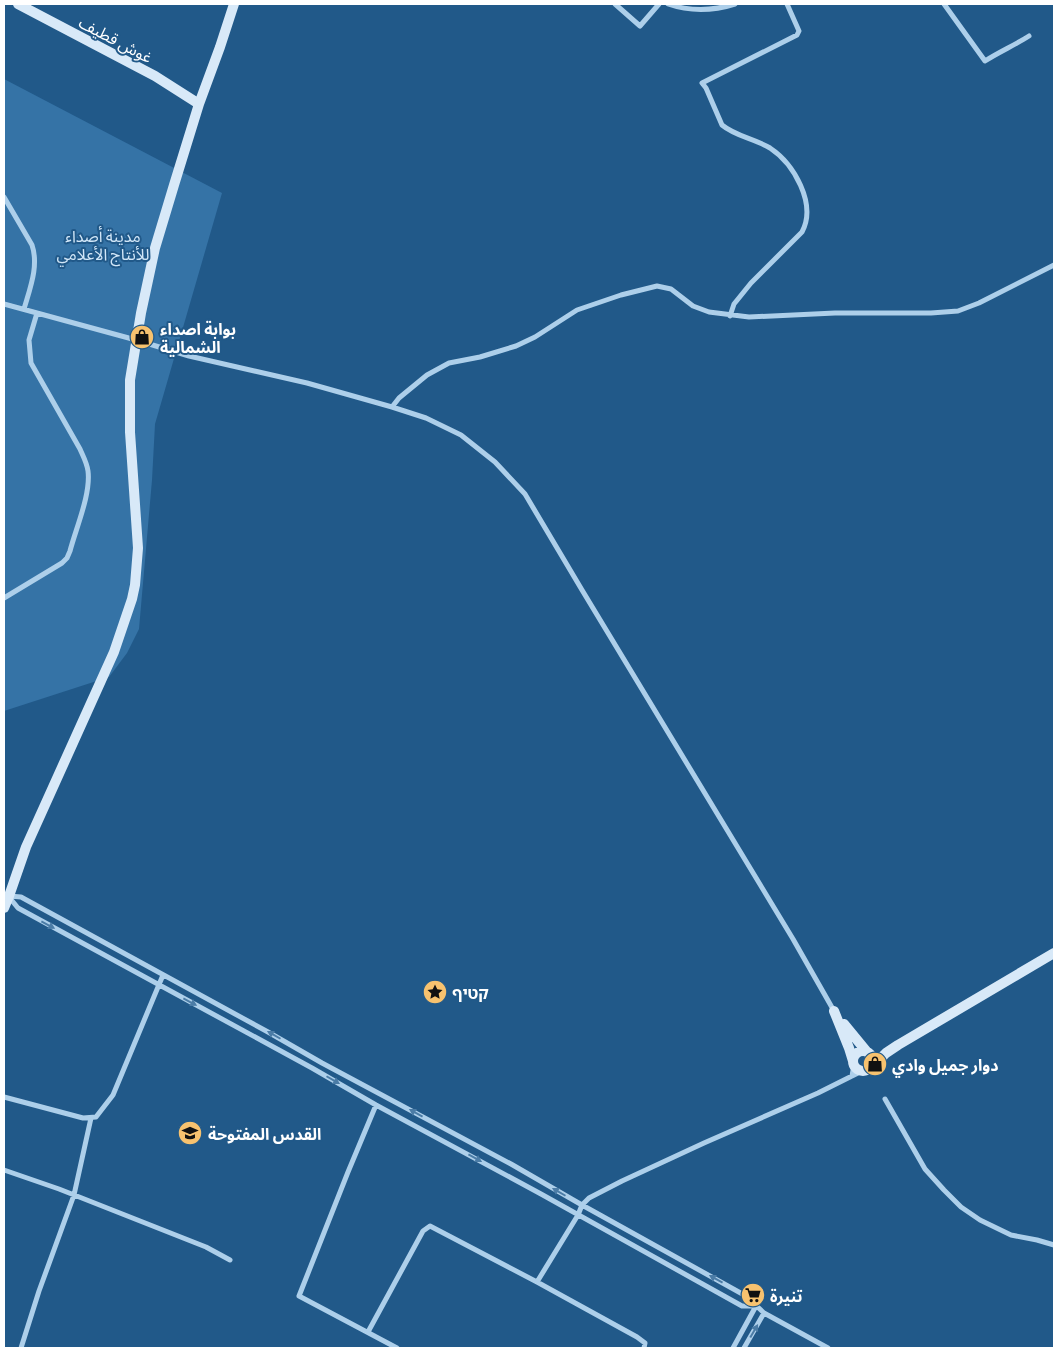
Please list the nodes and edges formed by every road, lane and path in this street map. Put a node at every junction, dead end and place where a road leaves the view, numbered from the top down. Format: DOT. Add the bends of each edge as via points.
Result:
graph roads {
  1 [pos="18,4"];
  2 [pos="234,4"];
  3 [pos="615,4"];
  4 [pos="659,4"];
  5 [pos="668,4"];
  6 [pos="735,4"];
  7 [pos="787,4"];
  8 [pos="944,4"];
  9 [pos="1029,36"];
  10 [pos="199,104"];
  11 [pos="4,197"];
  12 [pos="1054,266"];
  13 [pos="4,304"];
  14 [pos="24,309"];
  15 [pos="37,313"];
  16 [pos="730,316"];
  17 [pos="136,340"];
  18 [pos="392,407"];
  19 [pos="4,598"];
  20 [pos="6,895"];
  21 [pos="4,908"];
  22 [pos="1054,953"];
  23 [pos="163,975"];
  24 [pos="158,985"];
  25 [pos="834,1011"];
  26 [pos="898,1045"];
  27 [pos="868,1052"];
  28 [pos="860,1066"];
  29 [pos="852,1076"];
  30 [pos="4,1097"];
  31 [pos="885,1099"];
  32 [pos="376,1105"];
  33 [pos="91,1118"];
  34 [pos="4,1170"];
  35 [pos="74,1195"];
  36 [pos="582,1205"];
  37 [pos="578,1215"];
  38 [pos="1054,1245"];
  39 [pos="230,1260"];
  40 [pos="537,1282"];
  41 [pos="756,1306"];
  42 [pos="764,1313"];
  43 [pos="368,1332"];
  44 [pos="21,1348"];
  45 [pos="397,1348"];
  46 [pos="644,1348"];
  47 [pos="733,1348"];
  48 [pos="744,1348"];
  49 [pos="826,1348"];
  1 -- 10 [label="main road, غوش قطيف" via="155,76"];
  2 -- 10 [label="main road"];
  3 -- 4 [label="street" via="640,26"];
  5 -- 6 [label="street" via="710,10"];
  7 -- 16 [label="street" via="799,31 797,35 702,83 722,125 771,149 791,170 805,196 802,232 751,283 734,304"];
  8 -- 9 [label="street" via="985,61"];
  10 -- 17 [label="main road" via="155,248"];
  11 -- 14 [label="street" via="34,251 35,265"];
  12 -- 16 [label="street" via="958,311"];
  13 -- 14 [label="street"];
  14 -- 15 [label="street"];
  15 -- 17 [label="street"];
  15 -- 19 [label="street" via="28,340 31,363 80,449 88,472 87,490 67,558"];
  16 -- 18 [label="street" via="693,306 664,287 621,295 577,310 516,346 449,363 427,375"];
  17 -- 18 [label="street" via="189,356 307,382"];
  17 -- 20 [label="main road" via="130,380 138,548 132,598 114,652"];
  18 -- 25 [label="street" via="426,418 461,435 495,462 525,494"];
  20 -- 21 [label="main road"];
  20 -- 23 [label="street" via="20,898"];
  20 -- 24 [label="street, one-way" via="18,908"];
  22 -- 26 [label="main road"];
  23 -- 24 [label="street"];
  36 -- 23 [label="street, one-way"];
  24 -- 32 [label="street, one-way"];
  24 -- 33 [label="street" via="113,1095 96,1117"];
  25 -- 27 [label="main road"];
  25 -- 28 [label="main road"];
  26 -- 27 [label="main road"];
  26 -- 28 [label="main road"];
  27 -- 28 [label="main road" via="873,1059"];
  27 -- 28 [label="main road" via="856,1054"];
  28 -- 29 [label="street"];
  28 -- 29 [label="street"];
  29 -- 36 [label="street" via="622,1180"];
  30 -- 33 [label="street"];
  31 -- 38 [label="street" via="925,1169 962,1207 1010,1235"];
  32 -- 37 [label="street, one-way"];
  32 -- 43 [label="street" via="299,1296"];
  33 -- 35 [label="street"];
  34 -- 35 [label="street"];
  35 -- 39 [label="street" via="206,1247"];
  35 -- 44 [label="street"];
  36 -- 37 [label="street"];
  41 -- 36 [label="street, one-way" via="746,1296"];
  37 -- 40 [label="street"];
  37 -- 41 [label="street" via="742,1306"];
  40 -- 43 [label="street" via="430,1226 422,1231"];
  40 -- 46 [label="street" via="637,1337 646,1343"];
  41 -- 42 [label="street"];
  41 -- 47 [label="street"];
  48 -- 42 [label="street, one-way"];
  42 -- 49 [label="street"];
  43 -- 45 [label="street"];
}
